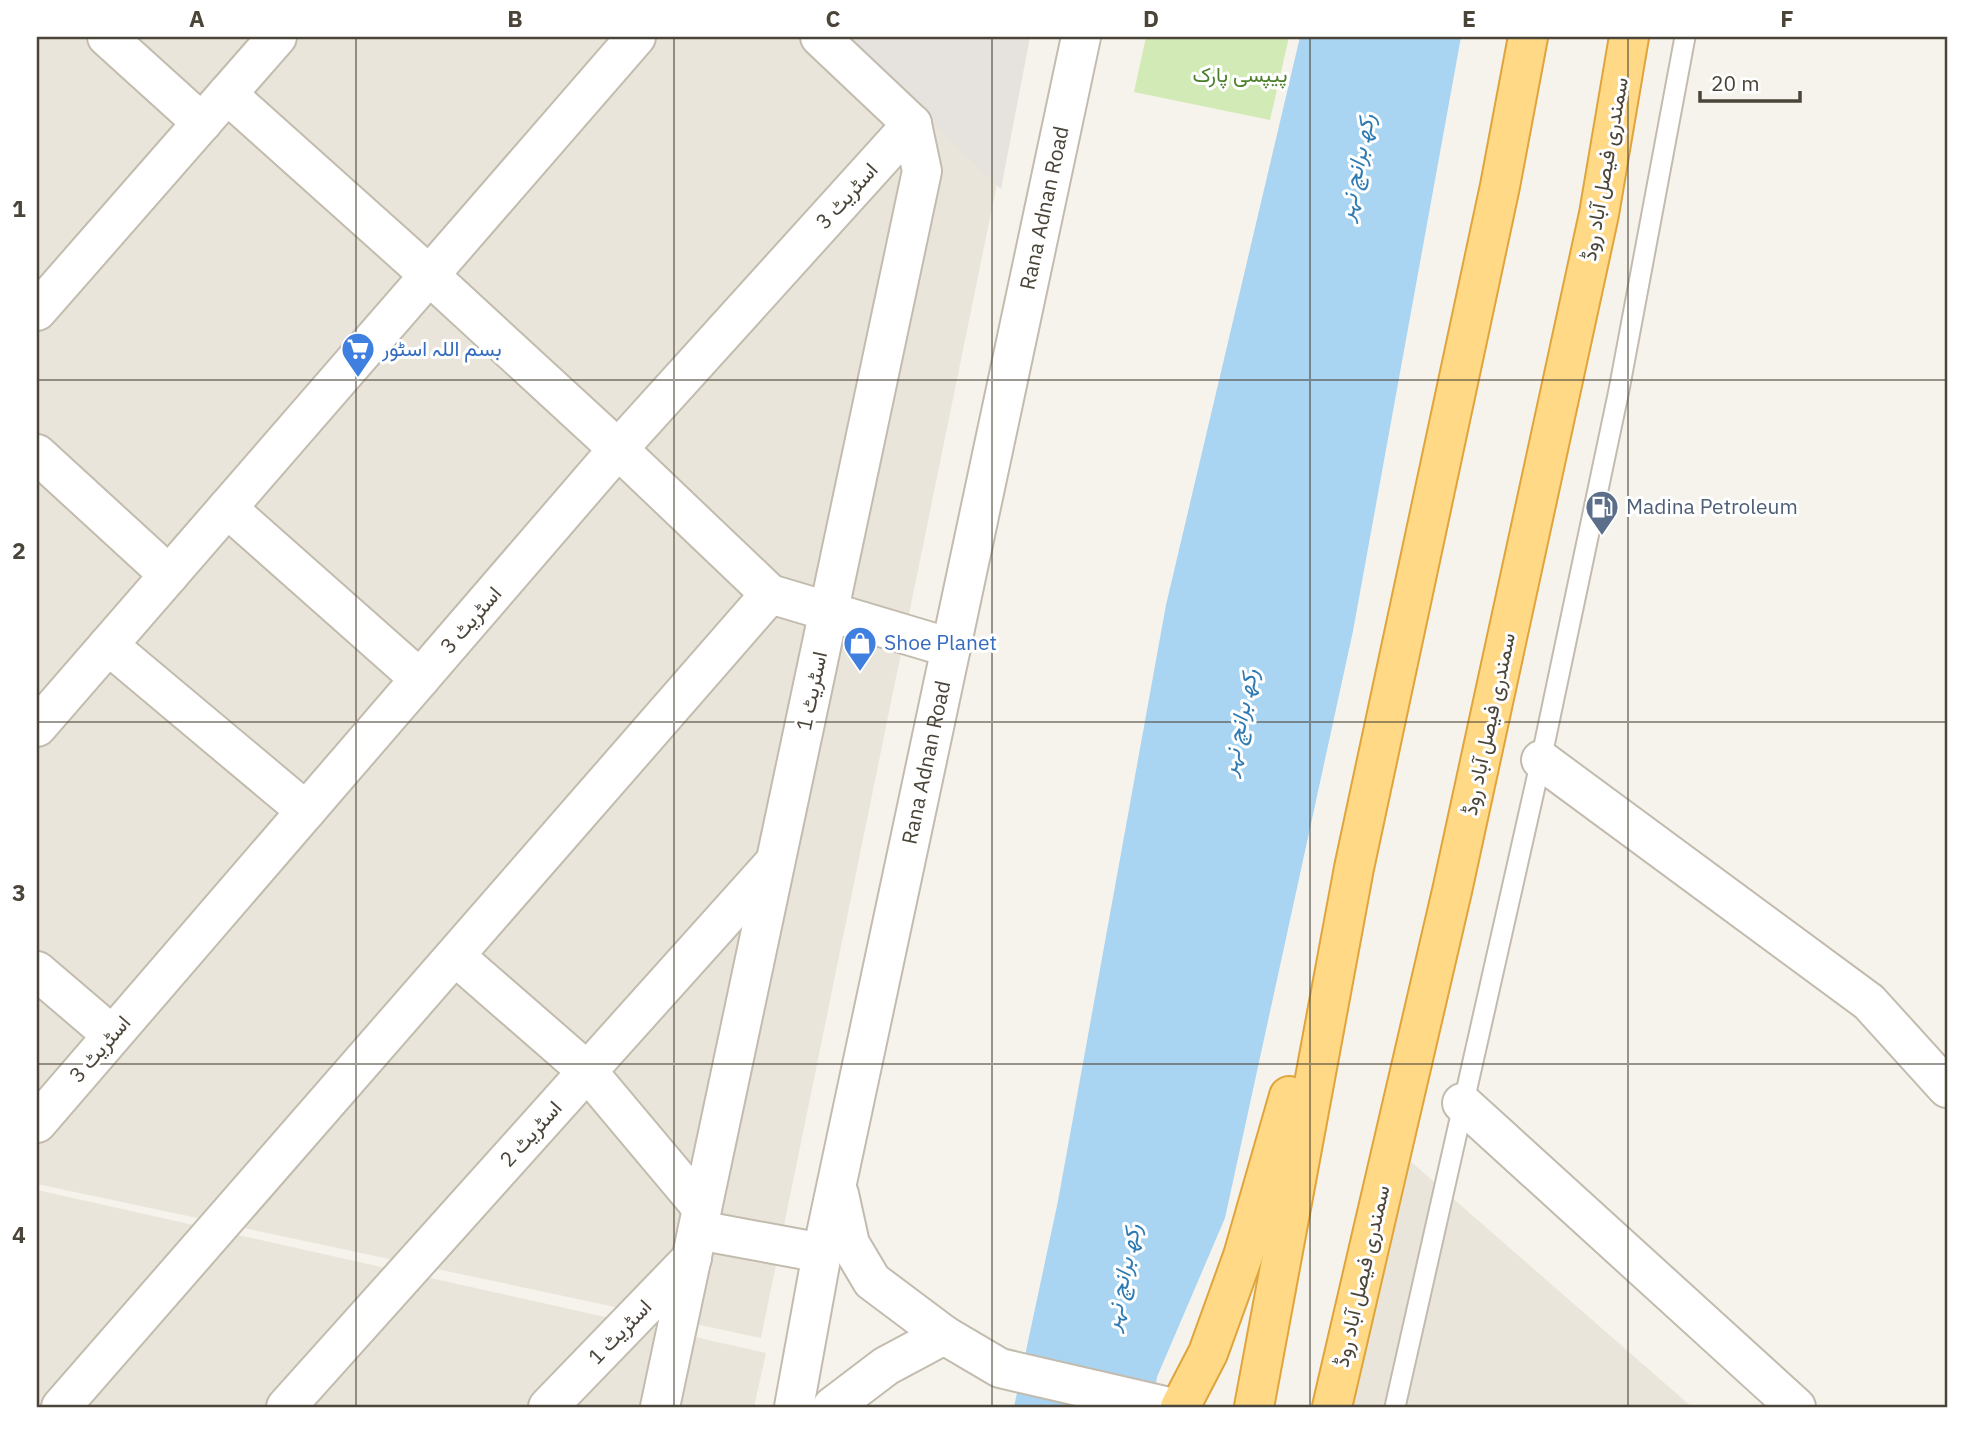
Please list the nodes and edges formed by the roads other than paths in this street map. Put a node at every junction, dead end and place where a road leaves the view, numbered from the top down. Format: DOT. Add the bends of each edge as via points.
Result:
graph roads {
  1 [pos="107,37"];
  2 [pos="277,37"];
  3 [pos="636,37"];
  4 [pos="820,37"];
  5 [pos="1081,37"];
  6 [pos="1528,37"];
  7 [pos="1629,37"];
  8 [pos="1685,37"];
  9 [pos="227,94"];
  10 [pos="202,123"];
  11 [pos="912,124"];
  12 [pos="429,275"];
  13 [pos="37,311"];
  14 [pos="618,449"];
  15 [pos="37,454"];
  16 [pos="227,508"];
  17 [pos="169,575"];
  18 [pos="770,594"];
  19 [pos="829,612"];
  20 [pos="108,645"];
  21 [pos="951,649"];
  22 [pos="420,679"];
  23 [pos="37,727"];
  24 [pos="1541,760"];
  25 [pos="306,811"];
  26 [pos="776,860"];
  27 [pos="1354,868"];
  28 [pos="455,956"];
  29 [pos="37,971"];
  30 [pos="112,1035"];
  31 [pos="587,1071"];
  32 [pos="1947,1088"];
  33 [pos="1462,1103"];
  34 [pos="37,1123"];
  35 [pos="837,1185"];
  36 [pos="697,1232"];
  37 [pos="822,1253"];
  38 [pos="944,1335"];
  39 [pos="61,1407"];
  40 [pos="286,1407"];
  41 [pos="548,1407"];
  42 [pos="660,1407"];
  43 [pos="794,1407"];
  44 [pos="832,1407"];
  45 [pos="1168,1407"];
  46 [pos="1180,1407"];
  47 [pos="1254,1407"];
  48 [pos="1332,1407"];
  49 [pos="1395,1407"];
  50 [pos="1796,1407"];
  1 -- 10 [label="street"];
  2 -- 9 [label="street"];
  3 -- 12 [label="street"];
  4 -- 11 [label="street"];
  5 -- 21 [label="street, Rana Adnan Road"];
  6 -- 27 [label="highway"];
  7 -- 48 [label="highway, سمندری فیصل آباد روڈ" via="1591,254 1452,891"];
  8 -- 24 [label="lane" via="1619,390"];
  9 -- 10 [label="street"];
  9 -- 12 [label="street"];
  10 -- 13 [label="street"];
  11 -- 14 [label="street, اسٹریٹ 3"];
  11 -- 19 [label="street, اسٹریٹ 1" via="922,171"];
  12 -- 14 [label="street"];
  12 -- 16 [label="street"];
  14 -- 18 [label="street"];
  14 -- 22 [label="street, اسٹریٹ 3"];
  15 -- 17 [label="street"];
  16 -- 17 [label="street"];
  16 -- 22 [label="street"];
  17 -- 20 [label="street"];
  18 -- 19 [label="street"];
  18 -- 28 [label="street"];
  19 -- 21 [label="street"];
  19 -- 26 [label="street, اسٹریٹ 1"];
  20 -- 23 [label="street"];
  20 -- 25 [label="street"];
  21 -- 35 [label="street, Rana Adnan Road"];
  22 -- 25 [label="street, اسٹریٹ 3"];
  24 -- 32 [label="street" via="1869,1002"];
  24 -- 33 [label="lane"];
  25 -- 30 [label="street, اسٹریٹ 3"];
  26 -- 31 [label="street, اسٹریٹ 2"];
  26 -- 36 [label="street, اسٹریٹ 1"];
  27 -- 46 [label="highway" via="1244,1256 1208,1353"];
  27 -- 47 [label="highway"];
  28 -- 31 [label="street"];
  28 -- 39 [label="street"];
  29 -- 30 [label="street"];
  30 -- 34 [label="street, اسٹریٹ 3"];
  31 -- 36 [label="street"];
  31 -- 40 [label="street, اسٹریٹ 2"];
  33 -- 49 [label="lane"];
  33 -- 50 [label="street"];
  35 -- 37 [label="street, Rana Adnan Road"];
  35 -- 38 [label="street" via="850,1244 872,1282"];
  36 -- 37 [label="street"];
  36 -- 41 [label="street, اسٹریٹ 1"];
  36 -- 42 [label="street, اسٹریٹ 1"];
  37 -- 43 [label="street, Rana Adnan Road"];
  38 -- 44 [label="street" via="886,1366"];
  38 -- 45 [label="street" via="1000,1368"];
}
